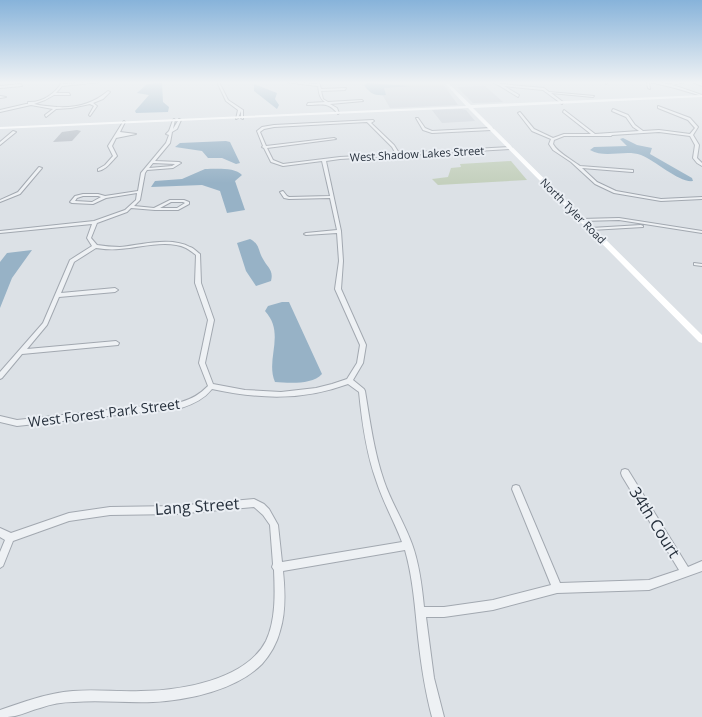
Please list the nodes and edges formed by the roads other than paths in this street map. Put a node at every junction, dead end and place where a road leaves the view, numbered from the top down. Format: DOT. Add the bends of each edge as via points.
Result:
graph roads {
  1 [pos="235,115"];
  2 [pos="299,115"];
  3 [pos="477,115"];
  4 [pos="522,115"];
  5 [pos="570,115"];
  6 [pos="627,115"];
  7 [pos="678,115"];
  8 [pos="417,119"];
  9 [pos="176,121"];
  10 [pos="126,123"];
  11 [pos="306,124"];
  12 [pos="300,125"];
  13 [pos="0,129"];
  14 [pos="491,129"];
  15 [pos="14,132"];
  16 [pos="642,132"];
  17 [pos="168,134"];
  18 [pos="594,135"];
  19 [pos="692,135"];
  20 [pos="553,138"];
  21 [pos="334,139"];
  22 [pos="0,140"];
  23 [pos="5,140"];
  24 [pos="0,144"];
  25 [pos="264,147"];
  26 [pos="510,148"];
  27 [pos="398,154"];
  28 [pos="324,160"];
  29 [pos="152,162"];
  30 [pos="702,165"];
  31 [pos="580,167"];
  32 [pos="40,168"];
  33 [pos="147,169"];
  34 [pos="99,170"];
  35 [pos="632,171"];
  36 [pos="139,192"];
  37 [pos="282,192"];
  38 [pos="331,196"];
  39 [pos="105,197"];
  40 [pos="702,198"];
  41 [pos="0,201"];
  42 [pos="131,207"];
  43 [pos="154,209"];
  44 [pos="581,220"];
  45 [pos="95,222"];
  46 [pos="655,226"];
  47 [pos="591,229"];
  48 [pos="339,231"];
  49 [pos="0,232"];
  50 [pos="702,232"];
  51 [pos="306,234"];
  52 [pos="94,246"];
  53 [pos="696,264"];
  54 [pos="702,265"];
  55 [pos="115,290"];
  56 [pos="58,295"];
  57 [pos="702,340"];
  58 [pos="116,343"];
  59 [pos="22,352"];
  60 [pos="0,376"];
  61 [pos="349,380"];
  62 [pos="211,386"];
  63 [pos="0,419"];
  64 [pos="625,473"];
  65 [pos="516,489"];
  66 [pos="0,532"];
  67 [pos="10,538"];
  68 [pos="408,544"];
  69 [pos="0,563"];
  70 [pos="702,566"];
  71 [pos="277,567"];
  72 [pos="686,570"];
  73 [pos="557,588"];
  74 [pos="420,612"];
  75 [pos="0,716"];
  76 [pos="438,717"];
  1 -- 9 [label="main road"];
  2 -- 11 [label="street"];
  2 -- 12 [label="street"];
  3 -- 14 [label="main road, North Tyler Road"];
  4 -- 20 [label="street" via="533,130"];
  5 -- 18 [label="street"];
  6 -- 16 [label="street"];
  7 -- 19 [label="street" via="693,122 696,128"];
  8 -- 14 [label="street" via="424,129 432,132"];
  9 -- 10 [label="main road"];
  9 -- 17 [label="street"];
  9 -- 17 [label="street" via="176,128"];
  10 -- 13 [label="main road"];
  10 -- 34 [label="street" via="110,146 115,156 113,160"];
  11 -- 12 [label="street"];
  11 -- 27 [label="street" via="370,123"];
  12 -- 25 [label="street" via="256,128"];
  14 -- 26 [label="main road, North Tyler Road"];
  15 -- 23 [label="street"];
  16 -- 18 [label="street"];
  16 -- 19 [label="street"];
  17 -- 29 [label="street" via="168,143"];
  18 -- 20 [label="street"];
  19 -- 30 [label="street" via="696,146 695,158"];
  20 -- 31 [label="street" via="552,147"];
  21 -- 25 [label="street"];
  22 -- 23 [label="street"];
  23 -- 24 [label="street"];
  25 -- 28 [label="street, West Shadow Lakes Street" via="273,166"];
  26 -- 27 [label="street, West Shadow Lakes Street"];
  26 -- 44 [label="main road, North Tyler Road"];
  27 -- 28 [label="street, West Shadow Lakes Street"];
  28 -- 38 [label="street"];
  29 -- 33 [label="street"];
  29 -- 33 [label="street" via="179,163 172,167"];
  31 -- 35 [label="street"];
  31 -- 40 [label="street" via="596,183 626,195 673,201"];
  32 -- 41 [label="street" via="19,192"];
  33 -- 36 [label="street" via="140,179"];
  36 -- 39 [label="street"];
  36 -- 42 [label="street" via="138,200"];
  37 -- 38 [label="street" via="289,198"];
  38 -- 48 [label="street"];
  39 -- 39 [label="street" via="84,195 72,202 94,203"];
  42 -- 43 [label="street"];
  42 -- 45 [label="street"];
  43 -- 43 [label="street" via="182,208 188,202 166,202"];
  44 -- 46 [label="street" via="619,219"];
  44 -- 47 [label="main road, North Tyler Road"];
  45 -- 49 [label="street"];
  45 -- 52 [label="street" via="89,238"];
  46 -- 47 [label="street"];
  46 -- 50 [label="street"];
  47 -- 57 [label="main road, North Tyler Road"];
  48 -- 51 [label="street"];
  48 -- 61 [label="street" via="341,261 338,289 363,345 360,363"];
  52 -- 56 [label="street" via="72,261"];
  52 -- 62 [label="street" via="168,244 187,246 198,255 198,283 211,320 202,363"];
  53 -- 54 [label="street"];
  55 -- 56 [label="street"];
  56 -- 59 [label="street" via="45,324"];
  58 -- 59 [label="street"];
  59 -- 60 [label="street"];
  61 -- 62 [label="street" via="318,392 300,393 240,392"];
  61 -- 68 [label="street" via="362,391 369,440 380,482"];
  62 -- 63 [label="street, West Forest Park Street" via="206,394 181,405 17,423"];
  64 -- 72 [label="street, 34th Court"];
  65 -- 73 [label="street"];
  66 -- 67 [label="street"];
  67 -- 69 [label="street"];
  67 -- 71 [label="street, Lang Street" via="48,523 110,510 176,510 254,503 263,507 274,525"];
  68 -- 71 [label="street"];
  68 -- 74 [label="street"];
  70 -- 72 [label="street"];
  71 -- 75 [label="street, Lang Street" via="275,630 262,655 248,669 232,678 168,695 58,698"];
  72 -- 73 [label="street" via="649,584"];
  73 -- 74 [label="street" via="493,604 444,612"];
  74 -- 76 [label="street" via="425,660"];
}
